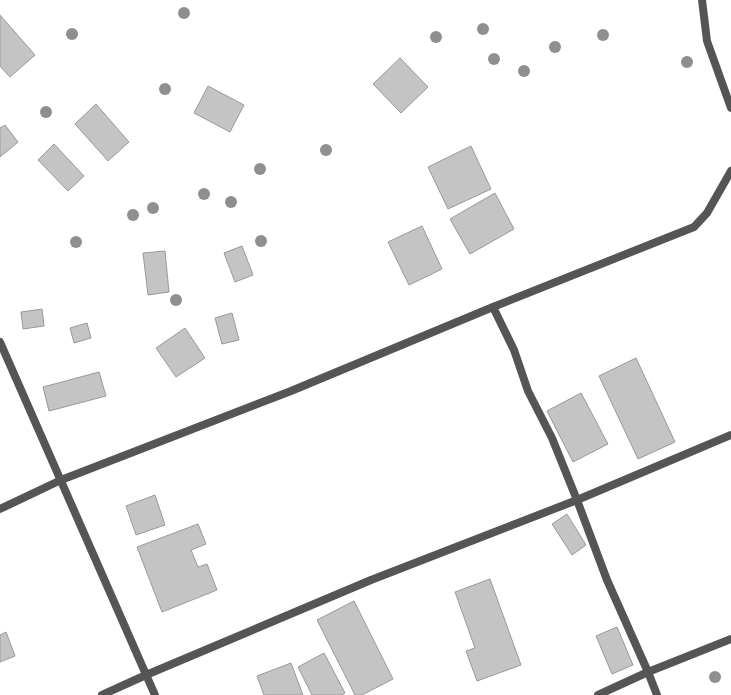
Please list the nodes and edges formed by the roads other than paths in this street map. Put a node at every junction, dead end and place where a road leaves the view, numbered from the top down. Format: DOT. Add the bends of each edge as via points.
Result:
graph roads {
  1 [pos="702,0"];
  2 [pos="731,108"];
  3 [pos="731,171"];
  4 [pos="493,307"];
  5 [pos="0,342"];
  6 [pos="731,435"];
  7 [pos="61,480"];
  8 [pos="577,500"];
  9 [pos="0,509"];
  10 [pos="731,639"];
  11 [pos="648,672"];
  12 [pos="146,675"];
  13 [pos="102,695"];
  14 [pos="155,695"];
  15 [pos="598,695"];
  16 [pos="657,695"];
  1 -- 2 [label="street" via="707,41"];
  3 -- 4 [label="street" via="707,213 694,227"];
  4 -- 7 [label="street" via="291,391"];
  4 -- 8 [label="street" via="514,350 528,391 552,438"];
  5 -- 7 [label="street"];
  6 -- 8 [label="street"];
  7 -- 9 [label="street"];
  7 -- 12 [label="street"];
  8 -- 11 [label="street" via="607,580"];
  8 -- 12 [label="street" via="371,580"];
  10 -- 11 [label="street"];
  11 -- 15 [label="street"];
  11 -- 16 [label="street"];
  12 -- 13 [label="street"];
  12 -- 14 [label="street"];
}
